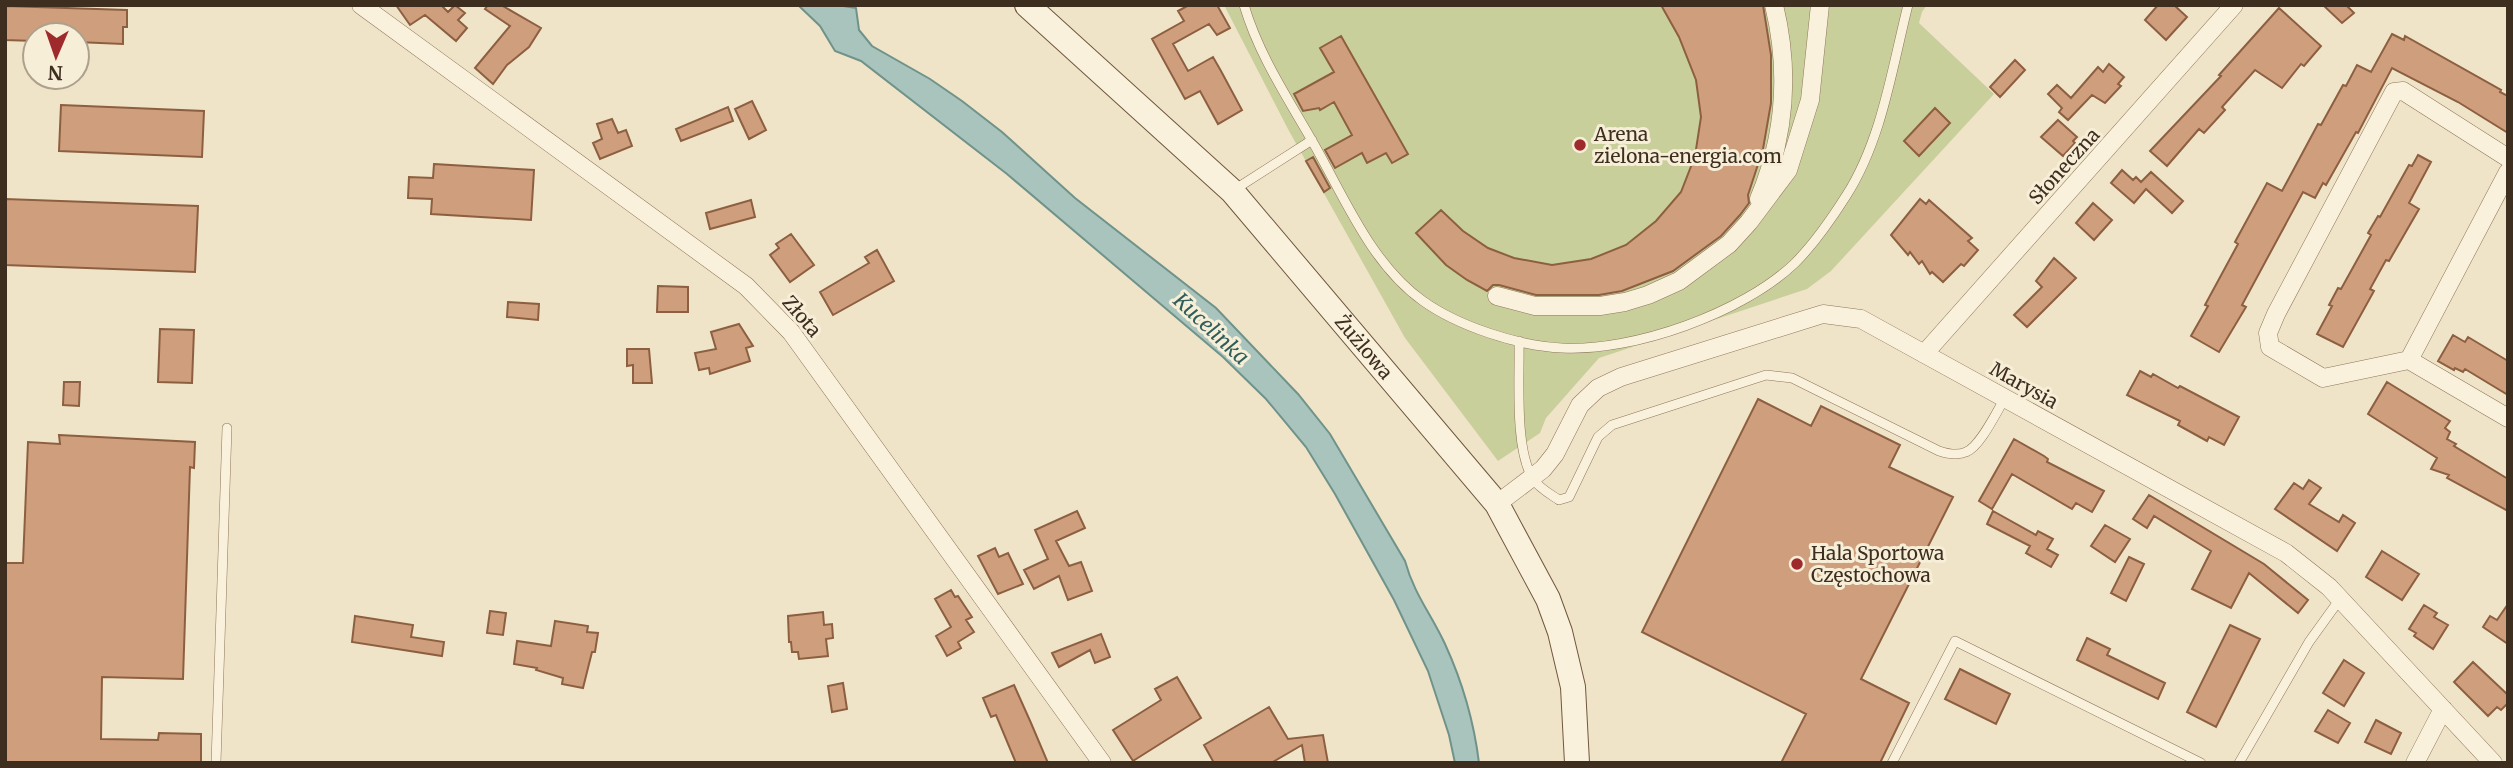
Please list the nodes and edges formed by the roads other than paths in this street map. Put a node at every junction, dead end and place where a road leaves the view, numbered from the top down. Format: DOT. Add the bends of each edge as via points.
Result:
graph roads {
  1 [pos="361,5"];
  2 [pos="1027,5"];
  3 [pos="1244,5"];
  4 [pos="1774,5"];
  5 [pos="1819,5"];
  6 [pos="1908,5"];
  7 [pos="2234,5"];
  8 [pos="1312,140"];
  9 [pos="2508,158"];
  10 [pos="2508,172"];
  11 [pos="1232,191"];
  12 [pos="1749,222"];
  13 [pos="1497,296"];
  14 [pos="1520,341"];
  15 [pos="1924,354"];
  16 [pos="2409,360"];
  17 [pos="2005,398"];
  18 [pos="2508,418"];
  19 [pos="228,428"];
  20 [pos="1532,477"];
  21 [pos="1497,504"];
  22 [pos="2340,599"];
  23 [pos="2442,709"];
  24 [pos="216,763"];
  25 [pos="1102,763"];
  26 [pos="1577,763"];
  27 [pos="1892,763"];
  28 [pos="2201,763"];
  29 [pos="2239,763"];
  30 [pos="2416,763"];
  31 [pos="2493,763"];
  1 -- 25 [label="street, Złota" via="746,286 791,332"];
  2 -- 11 [label="street, Żużlowa"];
  3 -- 8 [label="lane" via="1262,54"];
  4 -- 12 [label="street" via="1785,72 1782,105 1774,159"];
  5 -- 12 [label="street" via="1810,100 1788,170"];
  6 -- 14 [label="lane" via="1867,153 1847,194 1795,263 1729,308 1650,336 1607,346 1561,348"];
  7 -- 15 [label="street, Słoneczna"];
  8 -- 11 [label="lane"];
  8 -- 14 [label="lane" via="1370,243 1394,275 1450,318"];
  9 -- 16 [label="street" via="2403,91 2394,92 2268,333 2270,347 2323,378"];
  10 -- 16 [label="street"];
  11 -- 21 [label="street, Żużlowa"];
  12 -- 13 [label="street" via="1679,281 1625,302 1555,307"];
  14 -- 20 [label="lane" via="1521,439"];
  15 -- 17 [label="street, Marysia"];
  15 -- 20 [label="street, Marysia" via="1861,319 1823,314 1621,377 1598,388 1580,405 1555,454"];
  16 -- 18 [label="street"];
  17 -- 20 [label="lane" via="1975,447 1953,455 1792,378 1766,375 1612,425 1598,437 1565,499 1559,500"];
  17 -- 22 [label="street, Marysia" via="2286,553"];
  19 -- 24 [label="lane"];
  20 -- 21 [label="street, Marysia"];
  21 -- 26 [label="street, Żużlowa" via="1548,599 1560,632 1573,687"];
  22 -- 23 [label="street, Marysia"];
  22 -- 29 [label="lane" via="2309,642"];
  23 -- 30 [label="street"];
  23 -- 31 [label="street, Marysia"];
  27 -- 28 [label="lane" via="1955,641"];
}
